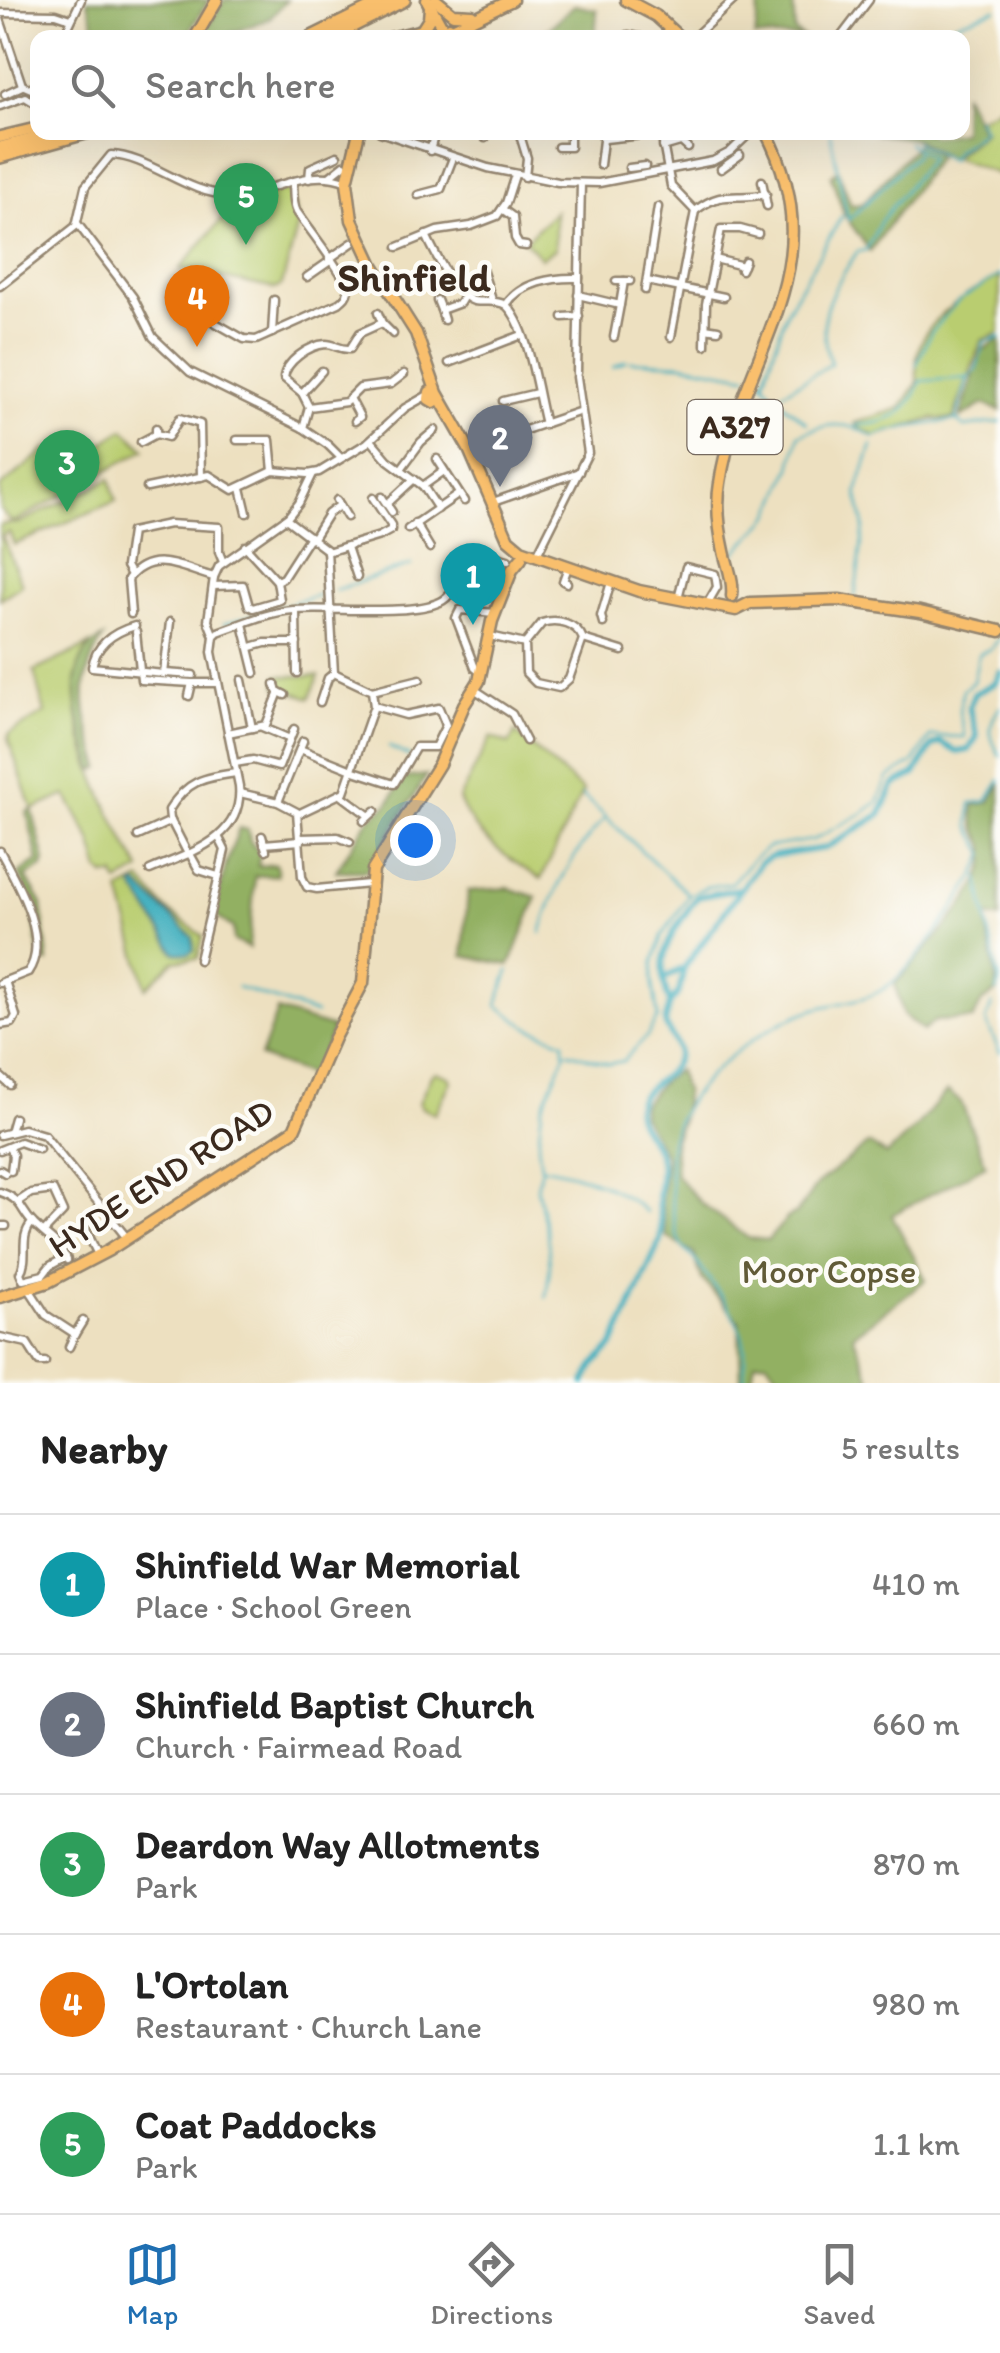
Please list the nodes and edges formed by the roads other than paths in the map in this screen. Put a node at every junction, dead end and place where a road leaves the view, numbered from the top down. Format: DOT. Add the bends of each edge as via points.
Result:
graph roads {
  1 [pos="81,0"];
  2 [pos="217,0"];
  3 [pos="387,0"];
  4 [pos="404,0"];
  5 [pos="512,0"];
  6 [pos="626,0"];
  7 [pos="734,0"];
  8 [pos="869,0"];
  9 [pos="432,2"];
  10 [pos="472,15"];
  11 [pos="0,16"];
  12 [pos="71,19"];
  13 [pos="66,30"];
  14 [pos="200,30"];
  15 [pos="326,30"];
  16 [pos="345,30"];
  17 [pos="422,30"];
  18 [pos="446,30"];
  19 [pos="448,30"];
  20 [pos="448,30"];
  21 [pos="672,30"];
  22 [pos="703,30"];
  23 [pos="846,30"];
  24 [pos="22,86"];
  25 [pos="30,89"];
  26 [pos="30,100"];
  27 [pos="14,101"];
  28 [pos="0,106"];
  29 [pos="30,130"];
  30 [pos="0,137"];
  31 [pos="31,140"];
  32 [pos="61,140"];
  33 [pos="351,140"];
  34 [pos="352,140"];
  35 [pos="402,140"];
  36 [pos="433,140"];
  37 [pos="521,140"];
  38 [pos="572,140"];
  39 [pos="604,140"];
  40 [pos="662,140"];
  41 [pos="748,140"];
  42 [pos="762,140"];
  43 [pos="558,147"];
  44 [pos="663,147"];
  45 [pos="0,148"];
  46 [pos="688,148"];
  47 [pos="430,150"];
  48 [pos="740,155"];
  49 [pos="725,156"];
  50 [pos="0,157"];
  51 [pos="452,158"];
  52 [pos="603,159"];
  53 [pos="340,161"];
  54 [pos="730,164"];
  55 [pos="645,166"];
  56 [pos="722,169"];
  57 [pos="634,171"];
  58 [pos="666,171"];
  59 [pos="515,174"];
  60 [pos="525,177"];
  61 [pos="308,178"];
  62 [pos="292,181"];
  63 [pos="339,182"];
  64 [pos="762,182"];
  65 [pos="581,184"];
  66 [pos="766,194"];
  67 [pos="418,195"];
  68 [pos="767,206"];
  69 [pos="658,207"];
  70 [pos="502,209"];
  71 [pos="695,211"];
  72 [pos="77,223"];
  73 [pos="758,234"];
  74 [pos="426,235"];
  75 [pos="355,244"];
  76 [pos="520,246"];
  77 [pos="398,247"];
  78 [pos="715,259"];
  79 [pos="329,260"];
  80 [pos="743,266"];
  81 [pos="482,269"];
  82 [pos="307,277"];
  83 [pos="579,278"];
  84 [pos="623,281"];
  85 [pos="0,286"];
  86 [pos="678,288"];
  87 [pos="0,294"];
  88 [pos="708,294"];
  89 [pos="464,296"];
  90 [pos="578,296"];
  91 [pos="724,296"];
  92 [pos="274,300"];
  93 [pos="437,300"];
  94 [pos="492,300"];
  95 [pos="620,304"];
  96 [pos="506,305"];
  97 [pos="441,310"];
  98 [pos="378,313"];
  99 [pos="578,316"];
  100 [pos="563,317"];
  101 [pos="444,320"];
  102 [pos="214,322"];
  103 [pos="382,323"];
  104 [pos="705,328"];
  105 [pos="718,330"];
  106 [pos="614,333"];
  107 [pos="272,334"];
  108 [pos="393,334"];
  109 [pos="522,335"];
  110 [pos="671,338"];
  111 [pos="705,345"];
  112 [pos="449,363"];
  113 [pos="322,371"];
  114 [pos="404,374"];
  115 [pos="302,393"];
  116 [pos="537,393"];
  117 [pos="433,396"];
  118 [pos="350,400"];
  119 [pos="503,400"];
  120 [pos="309,407"];
  121 [pos="581,411"];
  122 [pos="360,419"];
  123 [pos="545,424"];
  124 [pos="303,428"];
  125 [pos="430,429"];
  126 [pos="240,438"];
  127 [pos="371,440"];
  128 [pos="142,442"];
  129 [pos="469,449"];
  130 [pos="340,458"];
  131 [pos="448,460"];
  132 [pos="440,464"];
  133 [pos="401,470"];
  134 [pos="273,471"];
  135 [pos="579,472"];
  136 [pos="312,474"];
  137 [pos="201,477"];
  138 [pos="414,479"];
  139 [pos="423,486"];
  140 [pos="146,488"];
  141 [pos="241,488"];
  142 [pos="373,498"];
  143 [pos="492,502"];
  144 [pos="381,504"];
  145 [pos="438,509"];
  146 [pos="392,512"];
  147 [pos="248,514"];
  148 [pos="348,517"];
  149 [pos="286,519"];
  150 [pos="311,537"];
  151 [pos="245,546"];
  152 [pos="347,548"];
  153 [pos="430,548"];
  154 [pos="327,552"];
  155 [pos="512,555"];
  156 [pos="537,556"];
  157 [pos="224,562"];
  158 [pos="568,568"];
  159 [pos="131,575"];
  160 [pos="357,577"];
  161 [pos="277,580"];
  162 [pos="562,581"];
  163 [pos="213,582"];
  164 [pos="611,582"];
  165 [pos="678,598"];
  166 [pos="731,600"];
  167 [pos="296,610"];
  168 [pos="330,610"];
  169 [pos="495,613"];
  170 [pos="131,614"];
  171 [pos="170,622"];
  172 [pos="604,623"];
  173 [pos="243,624"];
  174 [pos="1000,630"];
  175 [pos="214,636"];
  176 [pos="488,636"];
  177 [pos="584,639"];
  178 [pos="297,643"];
  179 [pos="525,644"];
  180 [pos="251,647"];
  181 [pos="622,651"];
  182 [pos="482,672"];
  183 [pos="165,673"];
  184 [pos="297,673"];
  185 [pos="140,674"];
  186 [pos="334,674"];
  187 [pos="193,679"];
  188 [pos="420,679"];
  189 [pos="218,683"];
  190 [pos="275,684"];
  191 [pos="473,688"];
  192 [pos="372,691"];
  193 [pos="189,696"];
  194 [pos="325,698"];
  195 [pos="374,706"];
  196 [pos="262,727"];
  197 [pos="252,728"];
  198 [pos="294,729"];
  199 [pos="228,733"];
  200 [pos="290,739"];
  201 [pos="526,741"];
  202 [pos="234,763"];
  203 [pos="352,770"];
  204 [pos="236,772"];
  205 [pos="240,793"];
  206 [pos="340,795"];
  207 [pos="278,802"];
  208 [pos="298,814"];
  209 [pos="369,816"];
  210 [pos="171,820"];
  211 [pos="143,836"];
  212 [pos="220,838"];
  213 [pos="300,840"];
  214 [pos="350,843"];
  215 [pos="264,844"];
  216 [pos="0,850"];
  217 [pos="189,853"];
  218 [pos="150,870"];
  219 [pos="218,876"];
  220 [pos="369,884"];
  221 [pos="199,960"];
  222 [pos="3,982"];
  223 [pos="0,1025"];
  224 [pos="24,1128"];
  225 [pos="3,1134"];
  226 [pos="4,1149"];
  227 [pos="39,1149"];
  228 [pos="7,1169"];
  229 [pos="62,1186"];
  230 [pos="52,1190"];
  231 [pos="0,1192"];
  232 [pos="20,1202"];
  233 [pos="32,1222"];
  234 [pos="85,1228"];
  235 [pos="45,1231"];
  236 [pos="128,1239"];
  237 [pos="98,1256"];
  238 [pos="66,1257"];
  239 [pos="72,1270"];
  240 [pos="28,1289"];
  241 [pos="0,1297"];
  242 [pos="83,1320"];
  243 [pos="75,1334"];
  244 [pos="0,1337"];
  245 [pos="69,1347"];
  246 [pos="41,1364"];
  1 -- 12 [label="street"];
  2 -- 14 [label="main road"];
  3 -- 15 [label="highway"];
  4 -- 16 [label="highway"];
  5 -- 10 [label="main road"];
  5 -- 20 [label="main road"];
  6 -- 21 [label="main road"];
  7 -- 22 [label="street"];
  8 -- 23 [label="street"];
  9 -- 10 [label="main road" via="456,16"];
  9 -- 17 [label="main road"];
  9 -- 18 [label="main road"];
  10 -- 19 [label="main road"];
  11 -- 12 [label="street"];
  11 -- 24 [label="street"];
  12 -- 13 [label="street"];
  24 -- 25 [label="street"];
  24 -- 27 [label="street" via="8,92"];
  26 -- 27 [label="street"];
  27 -- 28 [label="street"];
  29 -- 30 [label="main road"];
  31 -- 45 [label="highway"];
  32 -- 50 [label="highway"];
  33 -- 53 [label="main road"];
  34 -- 63 [label="main road"];
  35 -- 47 [label="street"];
  36 -- 47 [label="street"];
  37 -- 60 [label="street"];
  38 -- 43 [label="street" via="574,147"];
  39 -- 52 [label="street"];
  40 -- 44 [label="street"];
  41 -- 49 [label="street"];
  42 -- 166 [label="main road, A327" via="778,157 790,200 792,252 720,482"];
  44 -- 46 [label="street" via="678,140"];
  44 -- 58 [label="street"];
  47 -- 51 [label="street"];
  48 -- 54 [label="street"];
  49 -- 54 [label="street"];
  49 -- 58 [label="street"];
  51 -- 59 [label="street"];
  51 -- 67 [label="street" via="441,190"];
  53 -- 61 [label="street" via="310,168"];
  53 -- 63 [label="main road"];
  54 -- 56 [label="street"];
  55 -- 57 [label="street"];
  57 -- 58 [label="street"];
  57 -- 65 [label="street"];
  58 -- 71 [label="street" via="672,188"];
  59 -- 60 [label="street"];
  59 -- 70 [label="street"];
  60 -- 65 [label="street"];
  61 -- 62 [label="street"];
  61 -- 63 [label="street"];
  62 -- 72 [label="street" via="251,193 212,193 114,155 84,186"];
  62 -- 79 [label="street" via="295,208"];
  63 -- 75 [label="main road"];
  64 -- 66 [label="street"];
  65 -- 83 [label="street"];
  66 -- 68 [label="street"];
  66 -- 71 [label="street" via="729,194"];
  69 -- 86 [label="street" via="646,286"];
  70 -- 74 [label="street" via="488,221"];
  70 -- 76 [label="street" via="513,217"];
  71 -- 86 [label="street"];
  72 -- 85 [label="street"];
  72 -- 124 [label="street" via="133,297 155,340 195,375"];
  73 -- 78 [label="street" via="722,228"];
  74 -- 77 [label="street"];
  74 -- 89 [label="street"];
  75 -- 79 [label="street"];
  75 -- 117 [label="main road" via="416,333"];
  78 -- 80 [label="street"];
  78 -- 88 [label="street"];
  79 -- 82 [label="street"];
  79 -- 107 [label="street" via="346,280 346,297"];
  81 -- 94 [label="street"];
  83 -- 90 [label="street"];
  83 -- 96 [label="street" via="554,278 516,292"];
  84 -- 95 [label="street"];
  85 -- 87 [label="street"];
  86 -- 88 [label="street"];
  86 -- 110 [label="street"];
  88 -- 91 [label="street"];
  88 -- 104 [label="street"];
  89 -- 94 [label="street"];
  89 -- 97 [label="street"];
  90 -- 95 [label="street"];
  90 -- 99 [label="street"];
  92 -- 107 [label="street"];
  93 -- 97 [label="street"];
  94 -- 96 [label="street"];
  95 -- 106 [label="street"];
  96 -- 109 [label="street"];
  97 -- 101 [label="street"];
  98 -- 103 [label="street"];
  99 -- 100 [label="street"];
  99 -- 121 [label="street"];
  102 -- 107 [label="street" via="250,341"];
  103 -- 108 [label="street"];
  103 -- 115 [label="street" via="360,333 350,349 326,344 298,356 284,378"];
  104 -- 105 [label="street"];
  104 -- 111 [label="street"];
  109 -- 112 [label="street"];
  109 -- 116 [label="street"];
  113 -- 115 [label="street"];
  114 -- 118 [label="street" via="392,387 364,382"];
  115 -- 120 [label="street"];
  116 -- 119 [label="street"];
  116 -- 123 [label="street"];
  117 -- 127 [label="street" via="413,402"];
  117 -- 129 [label="main road"];
  118 -- 120 [label="street"];
  118 -- 122 [label="street"];
  120 -- 124 [label="street"];
  121 -- 123 [label="street"];
  121 -- 135 [label="street" via="588,450"];
  123 -- 129 [label="street"];
  124 -- 130 [label="street"];
  125 -- 133 [label="street"];
  126 -- 134 [label="street" via="270,440"];
  127 -- 130 [label="street"];
  127 -- 133 [label="street"];
  128 -- 137 [label="street" via="156,431 168,437 180,418 200,424"];
  129 -- 143 [label="main road"];
  130 -- 136 [label="street"];
  131 -- 132 [label="street"];
  132 -- 139 [label="street"];
  132 -- 145 [label="street" via="461,498"];
  133 -- 138 [label="street"];
  134 -- 136 [label="street"];
  134 -- 141 [label="street"];
  135 -- 143 [label="street"];
  135 -- 156 [label="street"];
  136 -- 149 [label="street"];
  137 -- 140 [label="street"];
  137 -- 141 [label="street"];
  138 -- 139 [label="street"];
  138 -- 144 [label="street"];
  139 -- 145 [label="street"];
  141 -- 147 [label="street"];
  142 -- 144 [label="street"];
  143 -- 155 [label="main road"];
  144 -- 146 [label="street"];
  144 -- 152 [label="street" via="390,530"];
  145 -- 153 [label="street" via="412,526"];
  148 -- 150 [label="street" via="339,502"];
  149 -- 150 [label="street"];
  149 -- 151 [label="street"];
  150 -- 154 [label="street"];
  150 -- 161 [label="street"];
  151 -- 157 [label="street"];
  151 -- 161 [label="street"];
  152 -- 154 [label="street"];
  152 -- 160 [label="street"];
  154 -- 168 [label="street"];
  155 -- 156 [label="main road"];
  155 -- 168 [label="street" via="472,559 440,602"];
  155 -- 169 [label="main road, HYDE END ROAD"];
  156 -- 158 [label="main road"];
  157 -- 159 [label="street" via="219,527 169,524 131,534"];
  157 -- 163 [label="street"];
  158 -- 162 [label="street"];
  158 -- 164 [label="main road"];
  159 -- 163 [label="street" via="163,561"];
  159 -- 170 [label="street"];
  161 -- 163 [label="street" via="280,600 254,608 243,585"];
  163 -- 175 [label="street" via="208,621"];
  164 -- 165 [label="main road"];
  164 -- 172 [label="street" via="600,616"];
  165 -- 166 [label="main road"];
  165 -- 166 [label="street" via="686,567 715,574"];
  166 -- 174 [label="main road" via="855,602"];
  167 -- 168 [label="street"];
  167 -- 173 [label="street"];
  167 -- 178 [label="street"];
  168 -- 186 [label="street"];
  169 -- 176 [label="main road, HYDE END ROAD"];
  169 -- 182 [label="street" via="460,610 456,618"];
  171 -- 183 [label="street"];
  173 -- 175 [label="street"];
  173 -- 180 [label="street"];
  175 -- 189 [label="street"];
  176 -- 179 [label="street"];
  176 -- 182 [label="main road, HYDE END ROAD"];
  177 -- 179 [label="street" via="576,628 549,620"];
  177 -- 179 [label="street" via="559,688 536,683 526,672"];
  177 -- 181 [label="street"];
  178 -- 180 [label="street"];
  178 -- 184 [label="street"];
  180 -- 197 [label="street"];
  182 -- 191 [label="main road, HYDE END ROAD"];
  183 -- 185 [label="street"];
  183 -- 187 [label="street"];
  185 -- 185 [label="street" via="92,666 103,644 136,629"];
  185 -- 187 [label="street" via="144,682"];
  186 -- 192 [label="street"];
  186 -- 194 [label="street"];
  187 -- 189 [label="street"];
  187 -- 193 [label="street"];
  188 -- 192 [label="street"];
  189 -- 199 [label="street"];
  190 -- 196 [label="street" via="282,693"];
  191 -- 201 [label="street" via="512,714"];
  191 -- 220 [label="main road, HYDE END ROAD" via="439,764"];
  192 -- 195 [label="street"];
  195 -- 203 [label="street"];
  195 -- 203 [label="street" via="406,715 435,708 444,712 446,724 437,745 414,749 394,784"];
  196 -- 197 [label="street"];
  196 -- 200 [label="street"];
  197 -- 199 [label="street"];
  198 -- 200 [label="street"];
  199 -- 202 [label="street"];
  200 -- 202 [label="street" via="277,768 253,760"];
  202 -- 204 [label="street"];
  203 -- 206 [label="street"];
  203 -- 207 [label="street" via="302,745"];
  204 -- 205 [label="street"];
  204 -- 210 [label="street" via="204,778 173,795"];
  205 -- 207 [label="street"];
  205 -- 212 [label="street"];
  206 -- 208 [label="street"];
  206 -- 209 [label="street"];
  207 -- 208 [label="street"];
  208 -- 213 [label="street"];
  210 -- 211 [label="street"];
  210 -- 217 [label="street"];
  212 -- 217 [label="street"];
  212 -- 219 [label="street" via="226,850"];
  213 -- 214 [label="street" via="338,837"];
  213 -- 215 [label="street"];
  213 -- 220 [label="street" via="302,877 312,889"];
  216 -- 222 [label="street" via="25,896 34,960 28,972"];
  217 -- 218 [label="street"];
  217 -- 219 [label="street" via="199,870"];
  219 -- 221 [label="street"];
  220 -- 236 [label="main road, HYDE END ROAD" via="364,982 294,1130"];
  222 -- 223 [label="street" via="16,1016"];
  224 -- 225 [label="street"];
  224 -- 225 [label="street" via="14,1118"];
  224 -- 236 [label="street" via="51,1142"];
  226 -- 227 [label="street" via="20,1142"];
  226 -- 228 [label="street"];
  229 -- 230 [label="street"];
  230 -- 232 [label="street"];
  230 -- 235 [label="street" via="64,1212"];
  231 -- 232 [label="street"];
  232 -- 233 [label="street"];
  233 -- 235 [label="street"];
  233 -- 238 [label="street" via="22,1280 43,1276"];
  234 -- 237 [label="street"];
  235 -- 238 [label="street"];
  236 -- 237 [label="main road, HYDE END ROAD"];
  237 -- 239 [label="main road, HYDE END ROAD"];
  238 -- 239 [label="street"];
  239 -- 240 [label="main road, HYDE END ROAD"];
  240 -- 241 [label="main road, HYDE END ROAD"];
  240 -- 243 [label="street" via="46,1315"];
  242 -- 243 [label="street"];
  243 -- 245 [label="street"];
  244 -- 246 [label="street" via="27,1343"];
}
